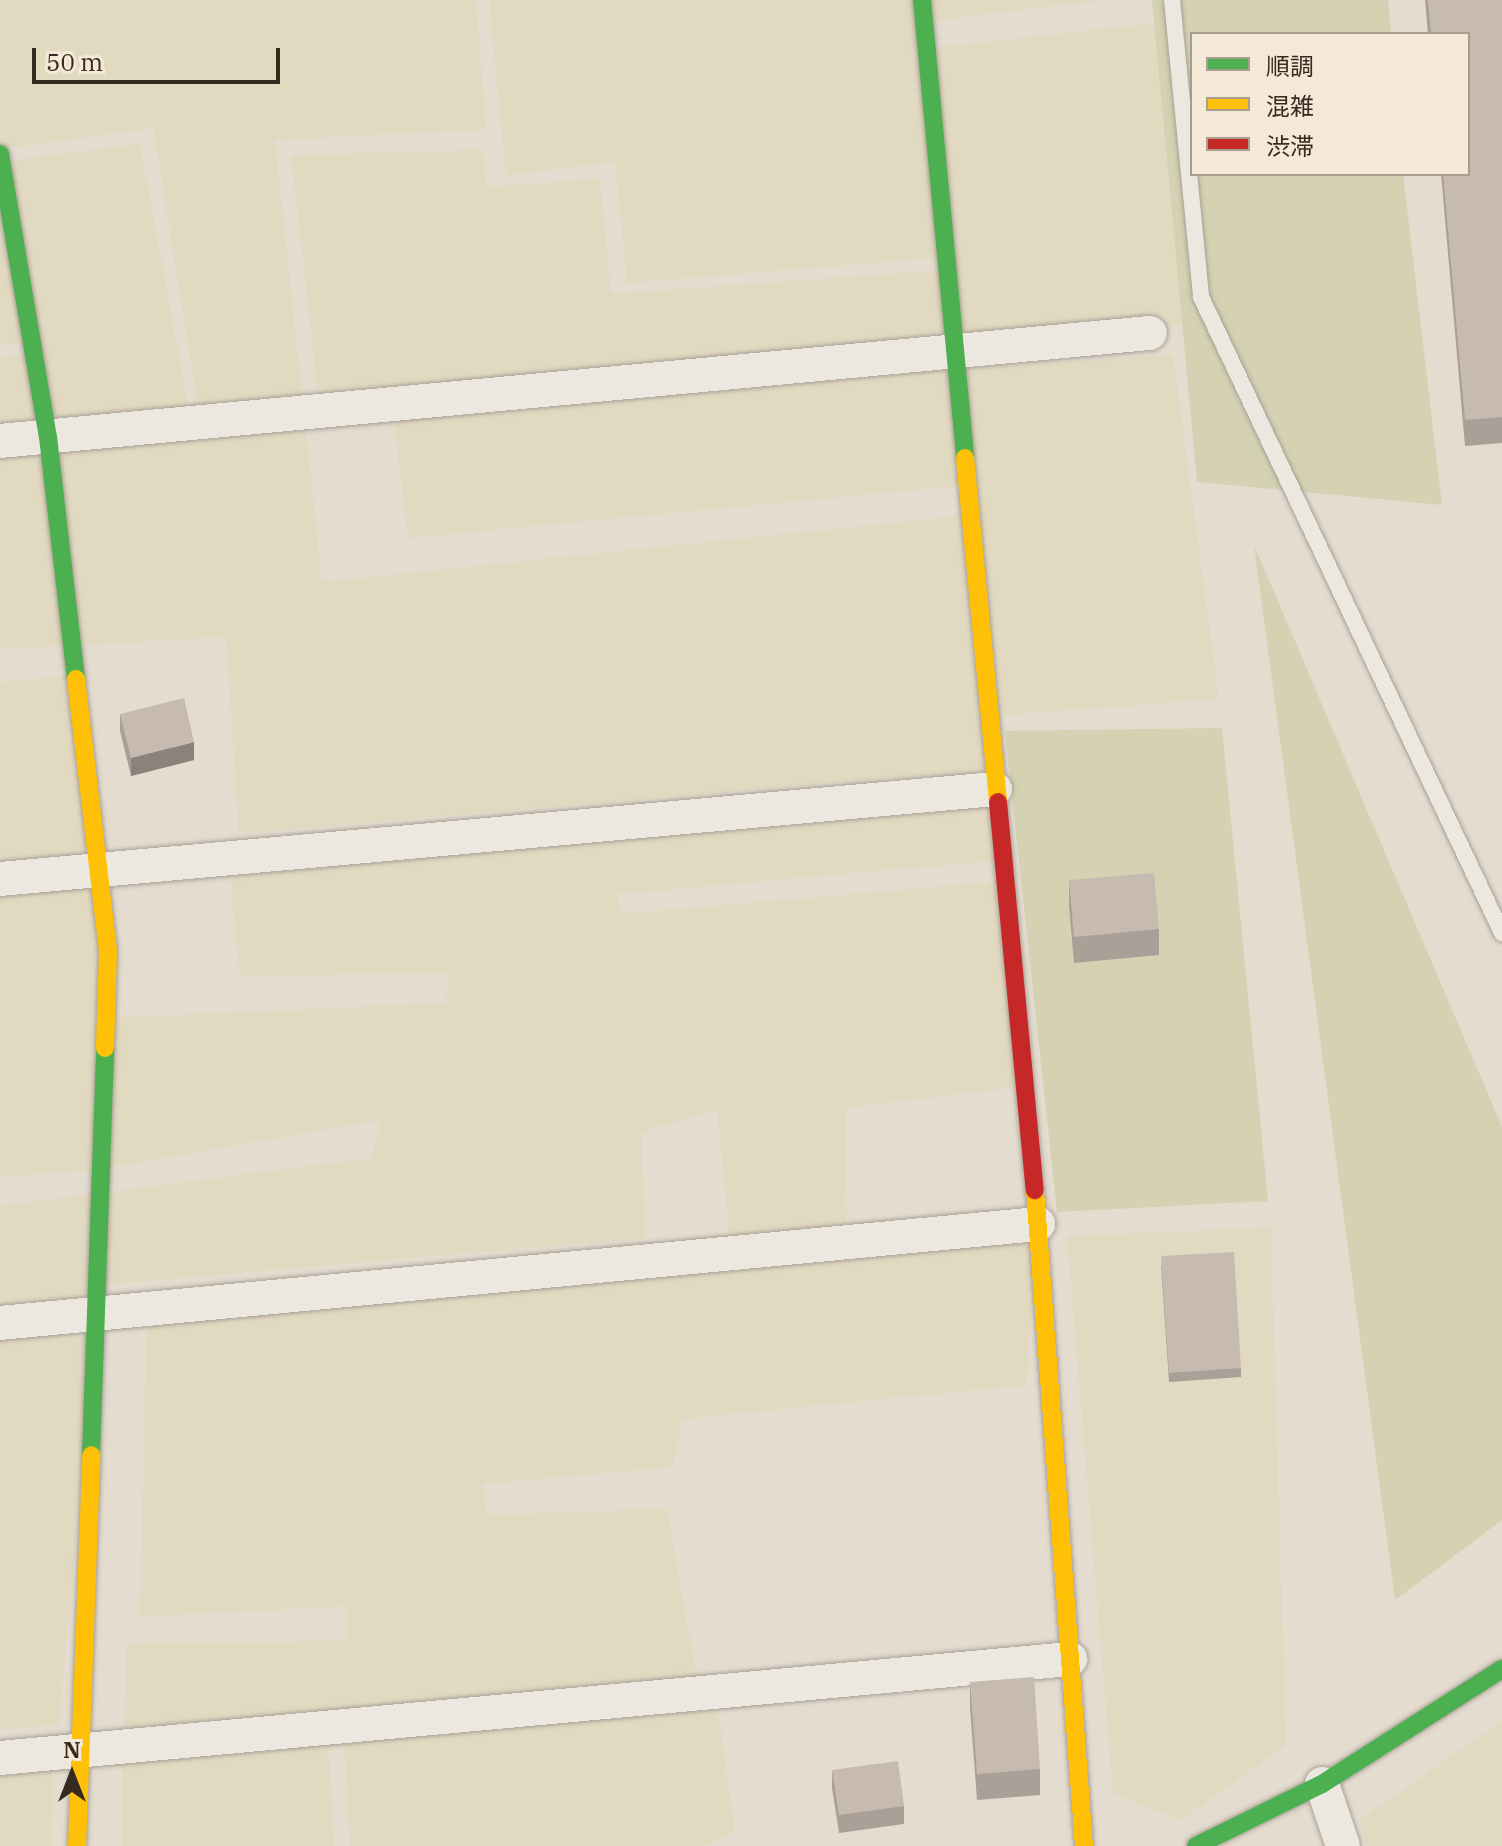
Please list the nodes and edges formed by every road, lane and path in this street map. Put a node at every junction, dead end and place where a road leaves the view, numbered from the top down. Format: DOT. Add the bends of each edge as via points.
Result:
graph roads {
  1 [pos="922,0"];
  2 [pos="1172,0"];
  3 [pos="0,154"];
  4 [pos="1150,333"];
  5 [pos="954,351"];
  6 [pos="48,437"];
  7 [pos="0,441"];
  8 [pos="995,789"];
  9 [pos="101,869"];
  10 [pos="0,879"];
  11 [pos="1502,933"];
  12 [pos="1038,1224"];
  13 [pos="98,1314"];
  14 [pos="0,1323"];
  15 [pos="1070,1659"];
  16 [pos="1502,1669"];
  17 [pos="80,1751"];
  18 [pos="0,1758"];
  19 [pos="1322,1784"];
  20 [pos="77,1846"];
  21 [pos="1084,1846"];
  22 [pos="1196,1846"];
  23 [pos="1343,1846"];
  1 -- 5 [label="street"];
  2 -- 11 [label="lane" via="1201,297"];
  3 -- 6 [label="street"];
  4 -- 5 [label="street"];
  5 -- 6 [label="street"];
  5 -- 8 [label="street"];
  6 -- 7 [label="street"];
  6 -- 9 [label="street"];
  8 -- 9 [label="street"];
  8 -- 12 [label="street"];
  9 -- 10 [label="street"];
  9 -- 13 [label="street" via="108,951"];
  12 -- 13 [label="street"];
  12 -- 15 [label="street"];
  13 -- 14 [label="street"];
  13 -- 17 [label="street"];
  15 -- 17 [label="street"];
  15 -- 21 [label="street"];
  16 -- 19 [label="street"];
  17 -- 18 [label="street"];
  17 -- 20 [label="street"];
  19 -- 22 [label="street"];
  19 -- 23 [label="street"];
}
